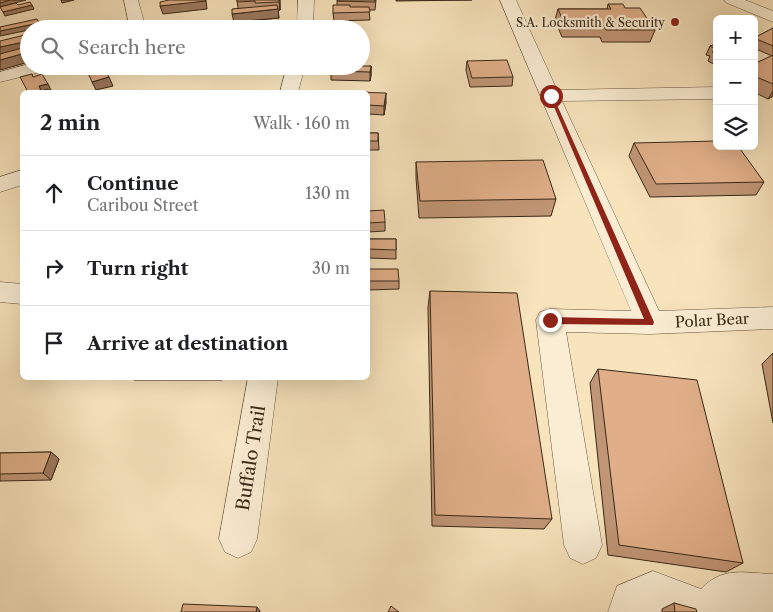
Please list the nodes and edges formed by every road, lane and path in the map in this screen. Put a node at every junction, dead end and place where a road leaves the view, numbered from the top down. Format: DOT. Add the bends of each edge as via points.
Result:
graph roads {
  1 [pos="131,0"];
  2 [pos="306,0"];
  3 [pos="508,0"];
  4 [pos="734,0"];
  5 [pos="773,17"];
  6 [pos="136,20"];
  7 [pos="305,20"];
  8 [pos="20,73"];
  9 [pos="294,75"];
  10 [pos="0,78"];
  11 [pos="290,90"];
  12 [pos="713,93"];
  13 [pos="551,96"];
  14 [pos="20,178"];
  15 [pos="0,185"];
  16 [pos="773,318"];
  17 [pos="650,322"];
  18 [pos="263,380"];
  19 [pos="238,539"];
  20 [pos="584,545"];
  21 [pos="773,594"];
  22 [pos="628,612"];
  23 [pos="706,612"];
  1 -- 6 [label="street"];
  2 -- 7 [label="street"];
  3 -- 13 [label="street"];
  4 -- 5 [label="street"];
  8 -- 10 [label="street"];
  9 -- 11 [label="street"];
  12 -- 13 [label="street"];
  13 -- 17 [label="street"];
  14 -- 15 [label="street"];
  16 -- 17 [label="street, Polar Bear"];
  17 -- 20 [label="street, Polar Bear" via="550,320"];
  18 -- 19 [label="street, Buffalo Trail"];
  21 -- 23 [label="street" via="725,592"];
  22 -- 23 [label="street" via="631,600 653,590"];
}
